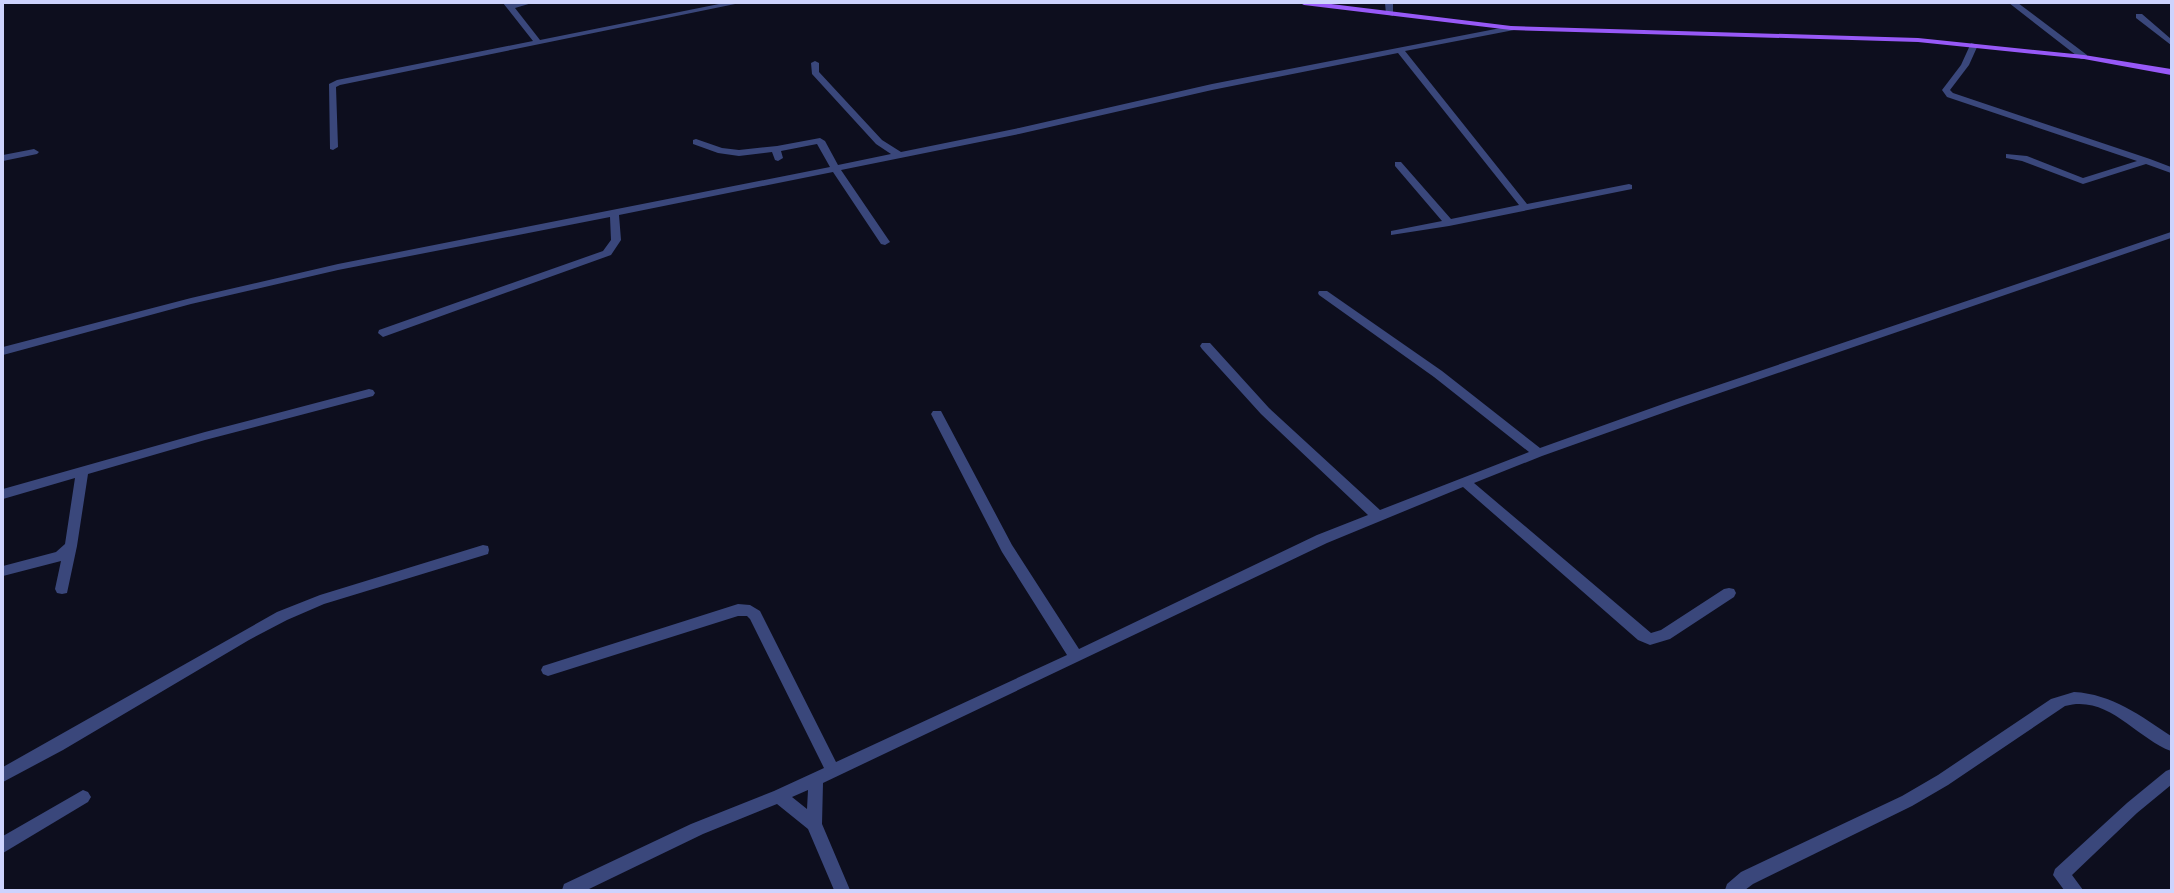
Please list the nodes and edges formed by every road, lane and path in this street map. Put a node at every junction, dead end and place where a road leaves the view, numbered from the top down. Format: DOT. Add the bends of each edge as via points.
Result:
graph roads {
  1 [pos="528,3"];
  2 [pos="736,3"];
  3 [pos="1304,3"];
  4 [pos="1389,3"];
  5 [pos="2013,3"];
  6 [pos="724,4"];
  7 [pos="509,5"];
  8 [pos="1390,14"];
  9 [pos="2139,16"];
  10 [pos="1511,28"];
  11 [pos="538,42"];
  12 [pos="2171,43"];
  13 [pos="1974,45"];
  14 [pos="1400,50"];
  15 [pos="2084,58"];
  16 [pos="815,63"];
  17 [pos="2171,72"];
  18 [pos="696,142"];
  19 [pos="333,147"];
  20 [pos="34,152"];
  21 [pos="899,155"];
  22 [pos="2009,156"];
  23 [pos="3,158"];
  24 [pos="2147,161"];
  25 [pos="1398,164"];
  26 [pos="835,168"];
  27 [pos="2171,170"];
  28 [pos="1629,187"];
  29 [pos="1525,207"];
  30 [pos="614,214"];
  31 [pos="1449,223"];
  32 [pos="1395,234"];
  33 [pos="2171,235"];
  34 [pos="885,242"];
  35 [pos="1323,292"];
  36 [pos="383,333"];
  37 [pos="1206,346"];
  38 [pos="3,351"];
  39 [pos="369,393"];
  40 [pos="937,414"];
  41 [pos="1538,453"];
  42 [pos="82,472"];
  43 [pos="1465,482"];
  44 [pos="3,494"];
  45 [pos="1378,516"];
  46 [pos="71,546"];
  47 [pos="483,550"];
  48 [pos="3,571"];
  49 [pos="62,589"];
  50 [pos="1730,593"];
  51 [pos="1076,657"];
  52 [pos="548,670"];
  53 [pos="2171,744"];
  54 [pos="833,771"];
  55 [pos="3,775"];
  56 [pos="2171,776"];
  57 [pos="816,778"];
  58 [pos="779,796"];
  59 [pos="83,797"];
  60 [pos="814,824"];
  61 [pos="3,845"];
  62 [pos="570,890"];
  63 [pos="842,890"];
  64 [pos="1733,890"];
  65 [pos="2075,890"];
  1 -- 7 [label="street"];
  2 -- 6 [label="street"];
  3 -- 8 [label="main road"];
  4 -- 8 [label="street"];
  5 -- 15 [label="street"];
  6 -- 11 [label="street"];
  7 -- 11 [label="street"];
  8 -- 10 [label="main road"];
  9 -- 12 [label="street"];
  10 -- 13 [label="main road" via="1893,38"];
  10 -- 14 [label="street"];
  11 -- 19 [label="street" via="334,84"];
  13 -- 15 [label="main road"];
  13 -- 24 [label="street" via="1965,65 1946,90 1950,95"];
  14 -- 21 [label="street"];
  14 -- 29 [label="street"];
  15 -- 17 [label="main road"];
  16 -- 21 [label="street" via="815,72 836,96 879,142"];
  18 -- 26 [label="street" via="721,151 740,153 758,150 777,154 820,141"];
  20 -- 23 [label="street"];
  21 -- 26 [label="street"];
  22 -- 24 [label="street" via="2024,158 2083,181"];
  24 -- 27 [label="street"];
  25 -- 31 [label="street"];
  26 -- 30 [label="street"];
  26 -- 34 [label="street"];
  28 -- 29 [label="street"];
  29 -- 31 [label="street"];
  30 -- 36 [label="street" via="617,241 607,252"];
  30 -- 38 [label="street" via="273,281"];
  31 -- 32 [label="street"];
  33 -- 41 [label="street" via="1688,399"];
  35 -- 41 [label="street" via="1443,378"];
  37 -- 45 [label="street" via="1265,411"];
  39 -- 42 [label="street" via="205,436"];
  40 -- 51 [label="street" via="1007,548"];
  41 -- 43 [label="street"];
  42 -- 44 [label="street"];
  42 -- 46 [label="street"];
  43 -- 45 [label="street"];
  43 -- 50 [label="street" via="1643,636 1650,639 1665,635"];
  45 -- 51 [label="street" via="1322,539"];
  46 -- 48 [label="street" via="60,556"];
  46 -- 49 [label="street"];
  47 -- 55 [label="street" via="320,600 282,616"];
  51 -- 54 [label="street"];
  52 -- 54 [label="street" via="738,610 750,611"];
  53 -- 64 [label="street" via="2107,704 2089,698 2072,698 2056,703 1943,780 1907,801 1752,876"];
  54 -- 57 [label="street"];
  56 -- 65 [label="street" via="2132,808 2061,875"];
  57 -- 58 [label="street"];
  57 -- 60 [label="street"];
  58 -- 60 [label="street"];
  58 -- 62 [label="street" via="697,829"];
  59 -- 61 [label="street"];
  60 -- 63 [label="street"];
}
